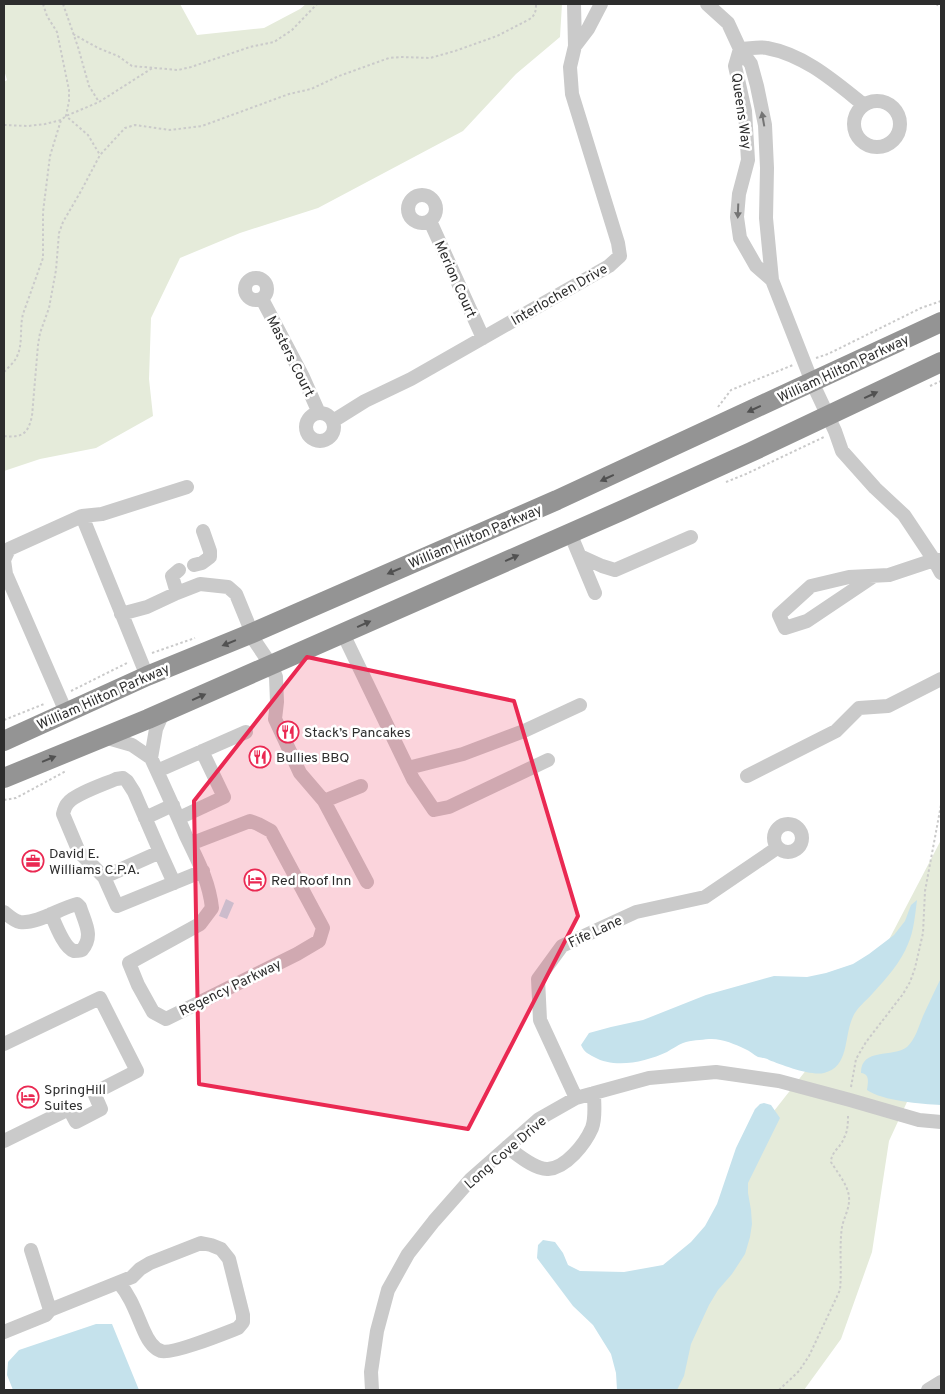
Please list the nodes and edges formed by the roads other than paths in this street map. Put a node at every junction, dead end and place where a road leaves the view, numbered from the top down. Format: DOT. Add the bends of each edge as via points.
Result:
graph roads {
  1 [pos="574,4"];
  2 [pos="600,4"];
  3 [pos="707,4"];
  4 [pos="575,46"];
  5 [pos="740,49"];
  6 [pos="864,105"];
  7 [pos="430,221"];
  8 [pos="772,280"];
  9 [pos="262,299"];
  10 [pos="941,322"];
  11 [pos="482,338"];
  12 [pos="941,362"];
  13 [pos="812,382"];
  14 [pos="320,413"];
  15 [pos="827,415"];
  16 [pos="333,422"];
  17 [pos="187,487"];
  18 [pos="82,516"];
  19 [pos="203,531"];
  20 [pos="570,533"];
  21 [pos="691,537"];
  22 [pos="580,556"];
  23 [pos="938,560"];
  24 [pos="179,570"];
  25 [pos="941,573"];
  26 [pos="874,576"];
  27 [pos="200,584"];
  28 [pos="177,592"];
  29 [pos="595,593"];
  30 [pos="121,614"];
  31 [pos="251,633"];
  32 [pos="340,634"];
  33 [pos="271,665"];
  34 [pos="147,676"];
  35 [pos="941,679"];
  36 [pos="580,704"];
  37 [pos="66,712"];
  38 [pos="162,713"];
  39 [pos="27,730"];
  40 [pos="246,732"];
  41 [pos="104,737"];
  42 [pos="4,741"];
  43 [pos="4,745"];
  44 [pos="202,751"];
  45 [pos="548,760"];
  46 [pos="154,764"];
  47 [pos="408,768"];
  48 [pos="747,776"];
  49 [pos="4,778"];
  50 [pos="361,786"];
  51 [pos="324,801"];
  52 [pos="172,805"];
  53 [pos="145,818"];
  54 [pos="179,818"];
  55 [pos="190,844"];
  56 [pos="777,848"];
  57 [pos="160,852"];
  58 [pos="203,871"];
  59 [pos="104,877"];
  60 [pos="367,882"];
  61 [pos="174,883"];
  62 [pos="4,912"];
  63 [pos="51,914"];
  64 [pos="7,1042"];
  65 [pos="4,1056"];
  66 [pos="594,1093"];
  67 [pos="576,1098"];
  68 [pos="941,1122"];
  69 [pos="4,1141"];
  70 [pos="507,1147"];
  71 [pos="31,1250"];
  72 [pos="118,1283"];
  73 [pos="50,1310"];
  74 [pos="4,1332"];
  75 [pos="941,1382"];
  76 [pos="372,1390"];
  77 [pos="928,1390"];
  1 -- 4 [label="street, Interlochen Drive"];
  2 -- 4 [label="street, Interlochen Drive"];
  3 -- 5 [label="street, Queens Way" via="728,23"];
  4 -- 11 [label="street, Interlochen Drive" via="570,67 572,94 620,256 609,266"];
  5 -- 6 [label="street" via="766,47 797,57 824,73"];
  8 -- 5 [label="street, Queens Way, one-way" via="766,218 765,125 751,64"];
  5 -- 8 [label="street, Queens Way, one-way" via="735,66 745,111 748,160 737,217 740,238 756,266"];
  7 -- 11 [label="street, Merion Court"];
  8 -- 13 [label="street, Queens Way"];
  9 -- 14 [label="street, Masters Court"];
  10 -- 13 [label="highway, William Hilton Parkway"];
  11 -- 16 [label="street, Interlochen Drive" via="412,379 365,401"];
  15 -- 12 [label="highway, one-way"];
  13 -- 15 [label="street, Queens Way"];
  13 -- 31 [label="highway, William Hilton Parkway, one-way" via="557,500"];
  14 -- 16 [label="street"];
  14 -- 16 [label="street, Interlochen Drive" via="314,414 307,422 310,437 315,440 330,437"];
  15 -- 20 [label="highway"];
  15 -- 23 [label="street, Queens Way" via="842,450 904,515"];
  17 -- 18 [label="street" via="102,514"];
  18 -- 30 [label="street"];
  18 -- 37 [label="street" via="9,549 4,560 6,574"];
  19 -- 27 [label="street" via="210,557 194,566 204,571 204,580"];
  20 -- 22 [label="street"];
  32 -- 20 [label="highway, one-way"];
  21 -- 22 [label="street" via="615,570"];
  22 -- 29 [label="street"];
  23 -- 25 [label="street, Queens Way"];
  23 -- 26 [label="street" via="889,575"];
  24 -- 28 [label="street" via="172,576"];
  26 -- 26 [label="street" via="849,577 811,586 780,615 785,628 807,621"];
  27 -- 28 [label="street"];
  27 -- 31 [label="street" via="228,587 236,594"];
  28 -- 30 [label="street" via="146,607"];
  30 -- 34 [label="street"];
  31 -- 33 [label="street"];
  31 -- 34 [label="highway, William Hilton Parkway, one-way"];
  32 -- 33 [label="highway"];
  32 -- 47 [label="street" via="347,642"];
  38 -- 33 [label="highway, one-way"];
  33 -- 51 [label="street" via="276,678 275,719 300,773"];
  34 -- 37 [label="highway, William Hilton Parkway"];
  35 -- 48 [label="street" via="888,706 859,708 836,731"];
  36 -- 47 [label="street" via="524,731 463,754"];
  37 -- 39 [label="highway, William Hilton Parkway"];
  38 -- 41 [label="highway"];
  38 -- 46 [label="street" via="156,729"];
  39 -- 42 [label="highway, William Hilton Parkway"];
  39 -- 43 [label="highway"];
  40 -- 44 [label="street"];
  41 -- 46 [label="street" via="132,745"];
  49 -- 41 [label="highway, one-way"];
  44 -- 46 [label="street"];
  44 -- 54 [label="street" via="224,797"];
  45 -- 47 [label="street" via="449,807 434,810"];
  46 -- 52 [label="street, Regency Parkway"];
  50 -- 51 [label="street"];
  51 -- 60 [label="street"];
  52 -- 53 [label="street"];
  52 -- 54 [label="street, Regency Parkway"];
  53 -- 57 [label="street"];
  53 -- 59 [label="street" via="134,792 123,778 68,802 63,814 74,842"];
  54 -- 55 [label="street, Regency Parkway"];
  55 -- 58 [label="street, Regency Parkway"];
  55 -- 58 [label="street, Regency Parkway" via="250,821 271,832 323,928 319,941 297,954 166,1019 153,1012 129,963 200,924 212,908"];
  56 -- 67 [label="street, Fife Lane" via="705,897 636,912 562,946 538,979 540,1020"];
  57 -- 59 [label="street"];
  57 -- 61 [label="street"];
  58 -- 61 [label="street"];
  59 -- 61 [label="street" via="117,906"];
  62 -- 63 [label="street" via="20,922"];
  64 -- 65 [label="street" via="8,1051"];
  64 -- 69 [label="street" via="100,998 137,1071 94,1093 101,1109 76,1122 69,1109"];
  66 -- 67 [label="street, Long Cove Drive"];
  66 -- 68 [label="street, Long Cove Drive" via="649,1078 716,1072 779,1081 919,1120"];
  66 -- 70 [label="street" via="592,1127 572,1157 546,1169"];
  67 -- 70 [label="street, Long Cove Drive" via="539,1119"];
  70 -- 76 [label="street, Long Cove Drive" via="471,1179 408,1254 388,1290 377,1331 371,1372"];
  71 -- 73 [label="street"];
  72 -- 72 [label="street" via="128,1293 146,1337 162,1352 238,1328 243,1322 229,1259 221,1249 211,1245 202,1243 150,1263"];
  72 -- 73 [label="street"];
  73 -- 74 [label="street" via="46,1315"];
  75 -- 77 [label="street"];
}
